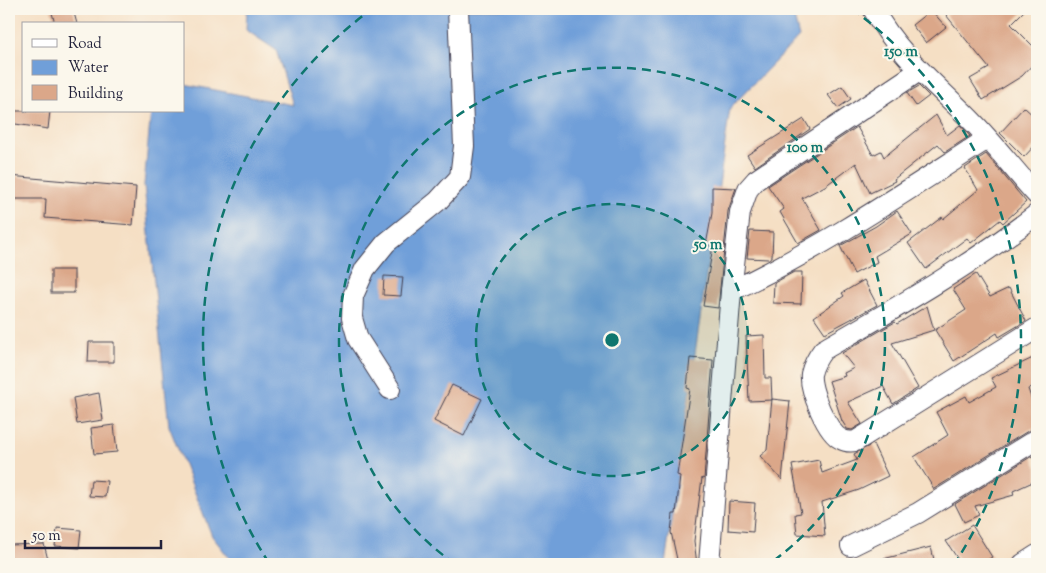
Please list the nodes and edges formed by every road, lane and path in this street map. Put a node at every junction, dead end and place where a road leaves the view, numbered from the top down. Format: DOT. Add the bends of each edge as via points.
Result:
graph roads {
  1 [pos="458,9"];
  2 [pos="873,9"];
  3 [pos="919,71"];
  4 [pos="987,139"];
  5 [pos="1037,195"];
  6 [pos="1037,214"];
  7 [pos="731,291"];
  8 [pos="1037,328"];
  9 [pos="390,389"];
  10 [pos="1037,439"];
  11 [pos="851,546"];
  12 [pos="1037,555"];
  13 [pos="709,564"];
  14 [pos="1023,564"];
  1 -- 9 [label="street" via="464,146 460,177 438,202 386,243 365,269 353,296 352,318 358,339"];
  2 -- 3 [label="street" via="897,47"];
  3 -- 4 [label="street"];
  3 -- 7 [label="street" via="756,180 743,198"];
  4 -- 5 [label="street"];
  4 -- 7 [label="street" via="836,237"];
  6 -- 8 [label="street" via="1008,237 918,295 823,350 815,360 811,388 831,431 840,439 856,441"];
  7 -- 13 [label="street"];
  10 -- 11 [label="street" via="918,513"];
  12 -- 14 [label="street"];
}
